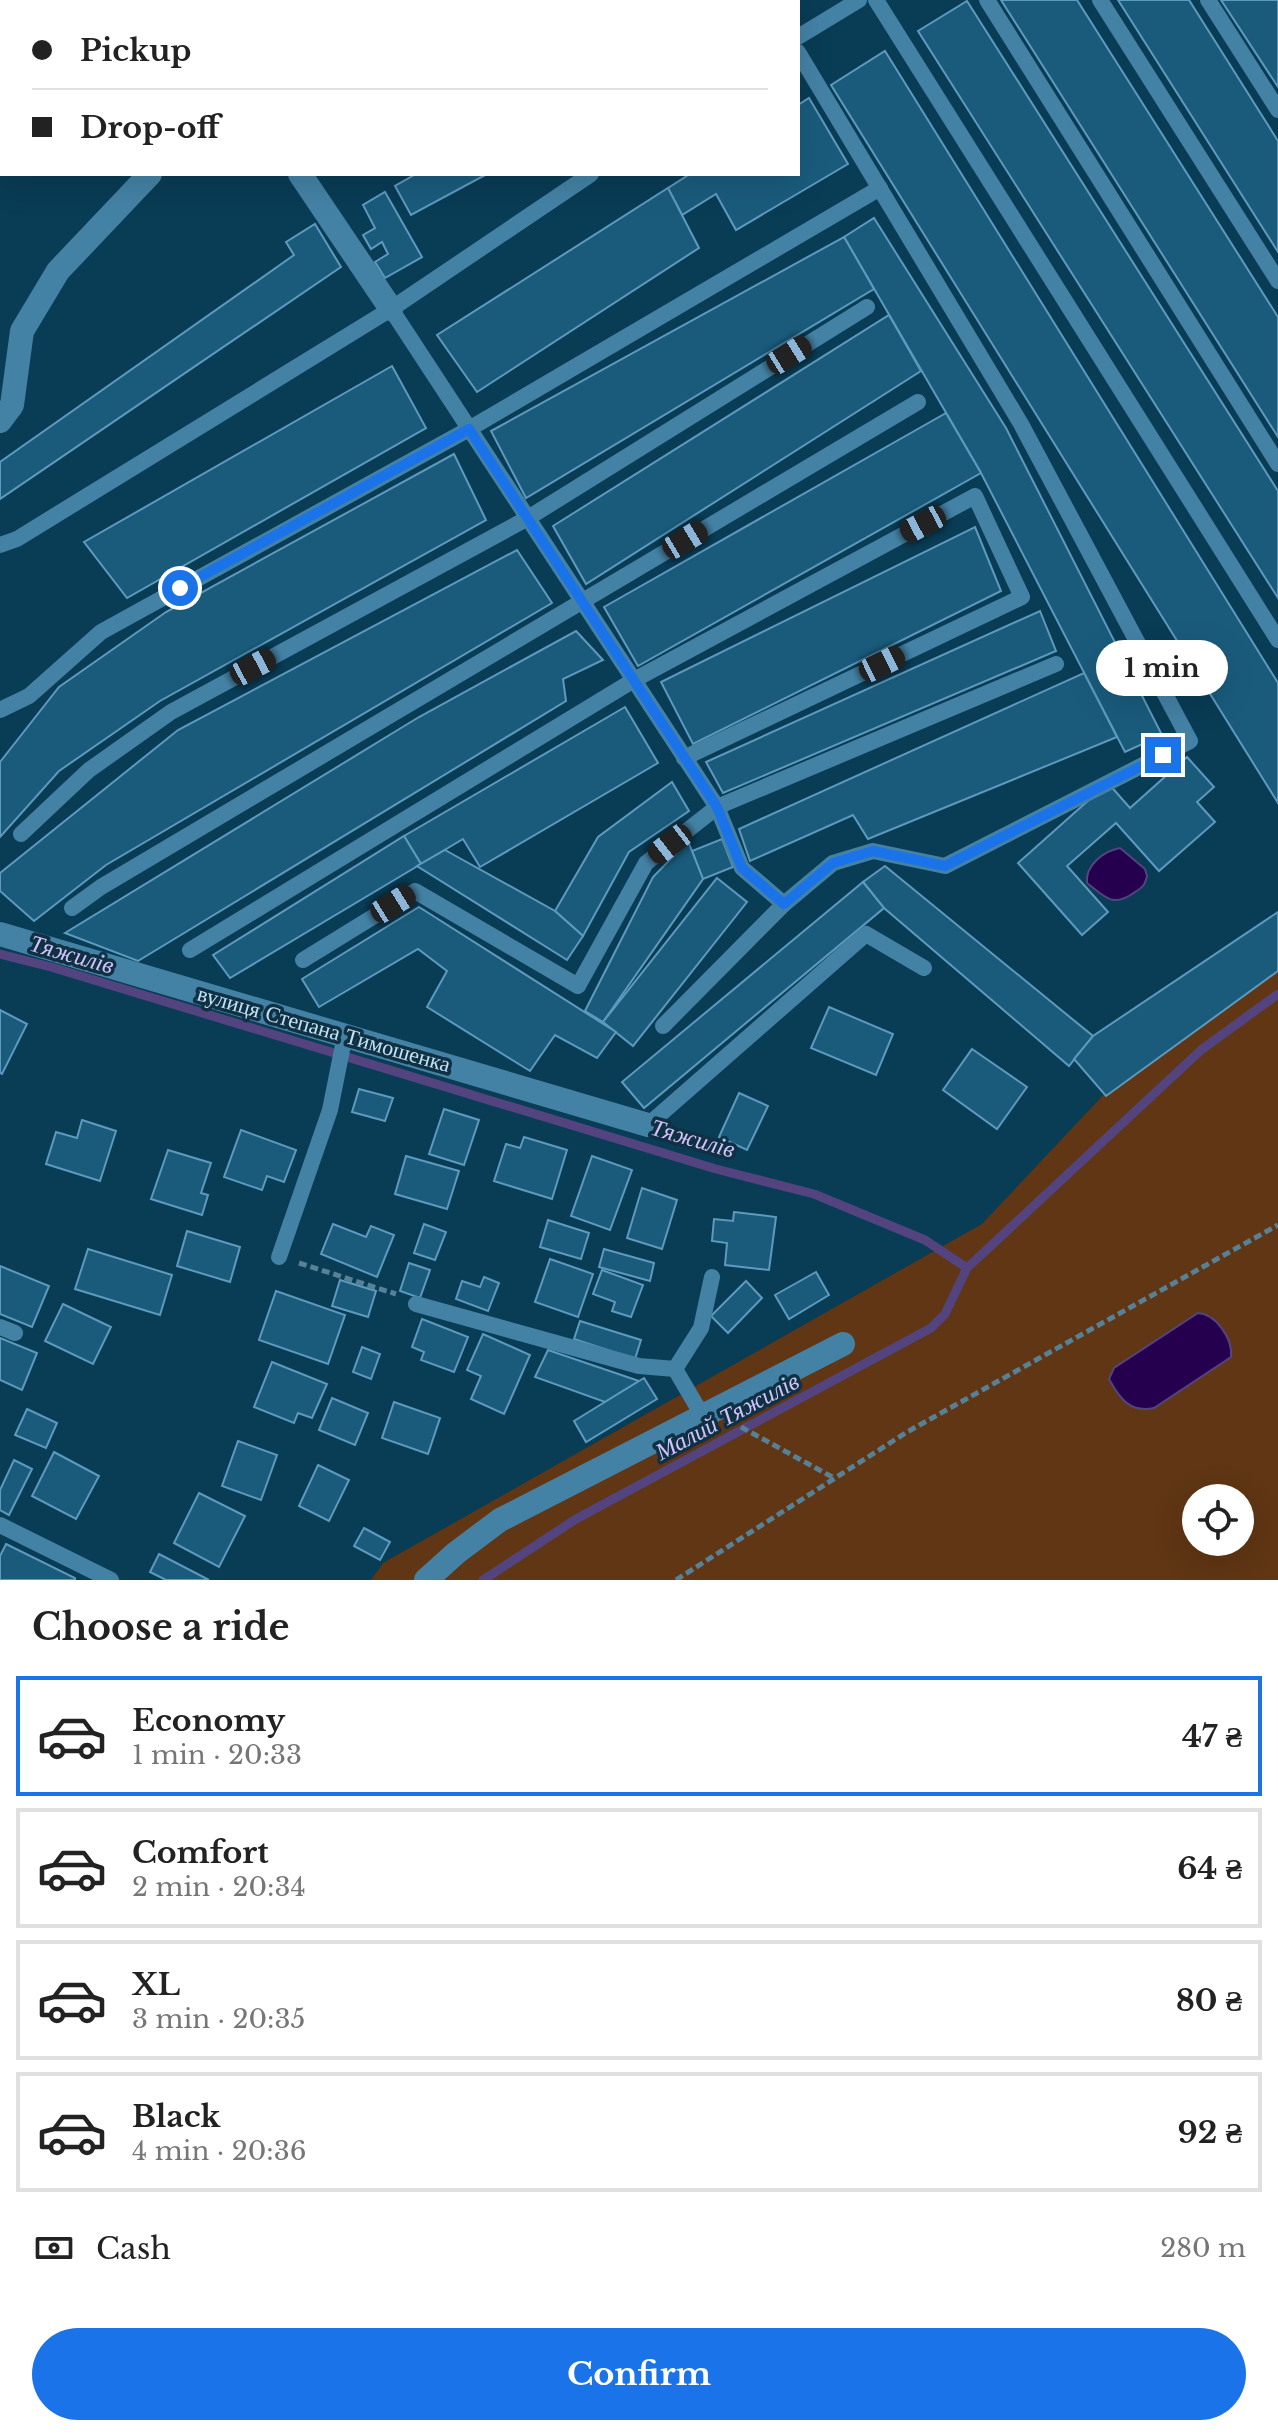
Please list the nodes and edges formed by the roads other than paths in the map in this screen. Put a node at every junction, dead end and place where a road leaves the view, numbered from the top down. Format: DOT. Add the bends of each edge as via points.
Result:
graph roads {
  1 [pos="859,0"];
  2 [pos="876,0"];
  3 [pos="987,0"];
  4 [pos="1100,0"];
  5 [pos="1208,0"];
  6 [pos="800,36"];
  7 [pos="800,55"];
  8 [pos="1278,110"];
  9 [pos="148,176"];
  10 [pos="301,176"];
  11 [pos="588,176"];
  12 [pos="880,188"];
  13 [pos="1278,281"];
  14 [pos="867,307"];
  15 [pos="391,309"];
  16 [pos="918,402"];
  17 [pos="0,421"];
  18 [pos="469,429"];
  19 [pos="1278,464"];
  20 [pos="528,518"];
  21 [pos="0,545"];
  22 [pos="582,602"];
  23 [pos="1278,640"];
  24 [pos="1056,664"];
  25 [pos="634,680"];
  26 [pos="0,710"];
  27 [pos="684,758"];
  28 [pos="717,807"];
  29 [pos="21,834"];
  30 [pos="784,904"];
  31 [pos="72,908"];
  32 [pos="0,934"];
  33 [pos="190,950"];
  34 [pos="303,960"];
  35 [pos="924,968"];
  36 [pos="663,1026"];
  37 [pos="344,1042"];
  38 [pos="648,1125"];
  39 [pos="279,1257"];
  40 [pos="712,1277"];
  41 [pos="416,1304"];
  42 [pos="843,1344"];
  43 [pos="675,1369"];
  44 [pos="702,1415"];
  45 [pos="0,1525"];
  46 [pos="111,1580"];
  47 [pos="426,1580"];
  1 -- 6 [label="lane"];
  2 -- 23 [label="lane"];
  3 -- 19 [label="lane"];
  4 -- 13 [label="lane"];
  5 -- 8 [label="lane"];
  7 -- 12 [label="lane"];
  9 -- 17 [label="street" via="58,271 22,331 12,405"];
  10 -- 15 [label="street"];
  11 -- 15 [label="lane"];
  12 -- 18 [label="lane"];
  12 -- 30 [label="lane" via="1021,424 1190,741 945,866 873,851 833,863"];
  14 -- 20 [label="lane"];
  15 -- 18 [label="lane"];
  15 -- 21 [label="lane"];
  16 -- 22 [label="lane"];
  18 -- 20 [label="lane"];
  18 -- 26 [label="lane" via="101,632 29,696"];
  20 -- 22 [label="lane"];
  20 -- 29 [label="lane" via="171,712 89,770"];
  22 -- 25 [label="lane"];
  22 -- 31 [label="lane"];
  24 -- 28 [label="lane"];
  25 -- 27 [label="lane"];
  25 -- 27 [label="lane" via="975,496 1022,597"];
  25 -- 33 [label="lane"];
  27 -- 28 [label="lane"];
  28 -- 30 [label="lane" via="742,868"];
  28 -- 34 [label="lane" via="646,863 578,986 415,891"];
  30 -- 36 [label="lane"];
  32 -- 37 [label="street, вулиця Степана Тимошенка"];
  35 -- 38 [label="lane" via="866,934"];
  37 -- 38 [label="street, вулиця Степана Тимошенка"];
  37 -- 39 [label="lane" via="330,1110"];
  40 -- 43 [label="lane" via="701,1328"];
  41 -- 43 [label="lane" via="639,1366"];
  42 -- 44 [label="street"];
  43 -- 44 [label="lane"];
  44 -- 47 [label="street" via="500,1520"];
  45 -- 46 [label="lane"];
}
